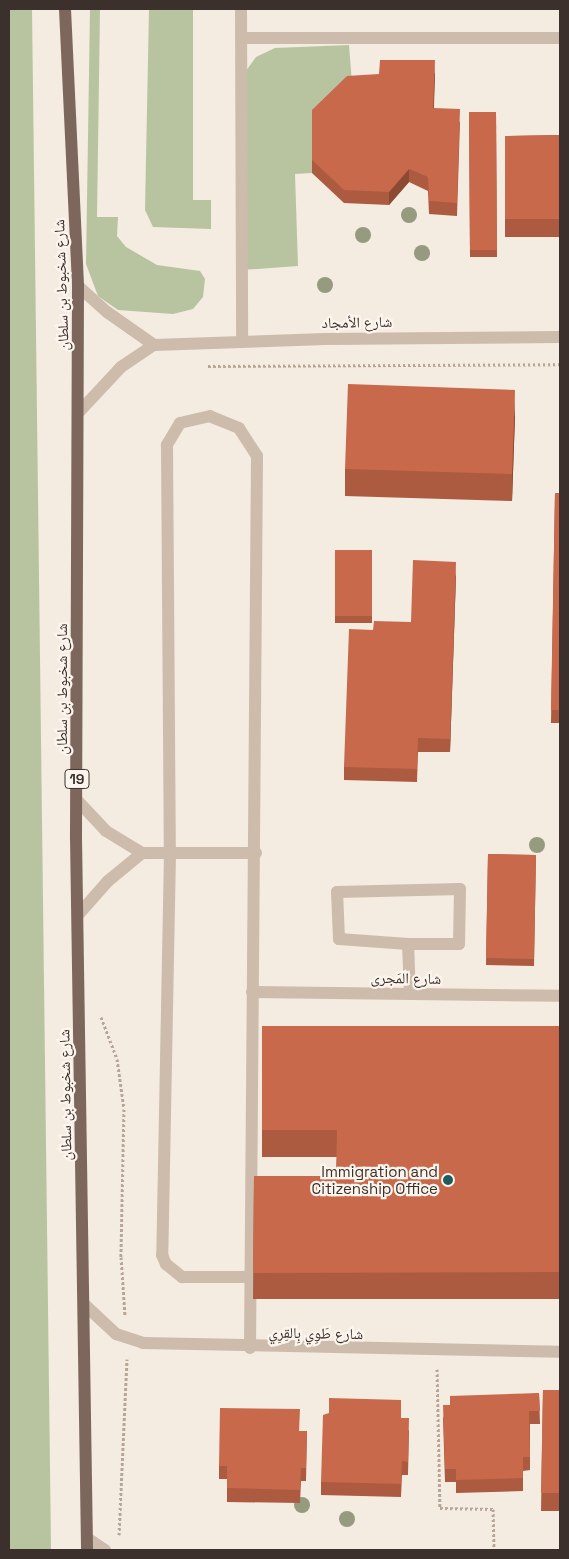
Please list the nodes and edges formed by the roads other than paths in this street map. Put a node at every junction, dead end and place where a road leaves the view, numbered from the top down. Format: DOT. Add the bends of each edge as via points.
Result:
graph roads {
  1 [pos="65,9"];
  2 [pos="241,9"];
  3 [pos="241,38"];
  4 [pos="560,38"];
  5 [pos="78,286"];
  6 [pos="560,337"];
  7 [pos="242,342"];
  8 [pos="154,345"];
  9 [pos="80,411"];
  10 [pos="77,800"];
  11 [pos="142,853"];
  12 [pos="170,853"];
  13 [pos="256,853"];
  14 [pos="78,916"];
  15 [pos="408,944"];
  16 [pos="252,992"];
  17 [pos="410,994"];
  18 [pos="560,996"];
  19 [pos="250,1277"];
  20 [pos="85,1305"];
  21 [pos="250,1348"];
  22 [pos="560,1352"];
  23 [pos="87,1544"];
  24 [pos="105,1550"];
  1 -- 5 [label="main road, شارع شخبوط بن سلطان / 19"];
  2 -- 3 [label="street"];
  3 -- 4 [label="street"];
  3 -- 7 [label="street"];
  5 -- 8 [label="street" via="107,312"];
  5 -- 9 [label="main road, شارع شخبوط بن سلطان / 19"];
  6 -- 7 [label="street, شارع الأمجاد"];
  7 -- 8 [label="street, شارع الأمجاد"];
  8 -- 9 [label="street" via="113,374"];
  9 -- 10 [label="main road, شارع شخبوط بن سلطان / 19"];
  10 -- 11 [label="street" via="106,831"];
  10 -- 14 [label="main road, شارع شخبوط بن سلطان / 19"];
  11 -- 12 [label="street"];
  11 -- 14 [label="street" via="108,881"];
  12 -- 13 [label="street"];
  12 -- 13 [label="street" via="167,445 180,423 210,416 239,428 257,456"];
  12 -- 19 [label="street" via="162,1255 166,1264 182,1277"];
  13 -- 16 [label="street"];
  14 -- 20 [label="main road, شارع شخبوط بن سلطان / 19"];
  15 -- 15 [label="street" via="459,944 460,889 337,892 339,938"];
  15 -- 17 [label="street"];
  16 -- 17 [label="street, شارع المَجرى"];
  16 -- 19 [label="street"];
  17 -- 18 [label="street, شارع المَجرى"];
  19 -- 21 [label="street"];
  20 -- 21 [label="street, شارع طَوِي بِالقِرِي" via="116,1334 128,1340"];
  20 -- 23 [label="main road, شارع شخبوط بن سلطان / 19"];
  21 -- 22 [label="street, شارع طَوِي بِالقِرِي"];
  23 -- 24 [label="street"];
}
